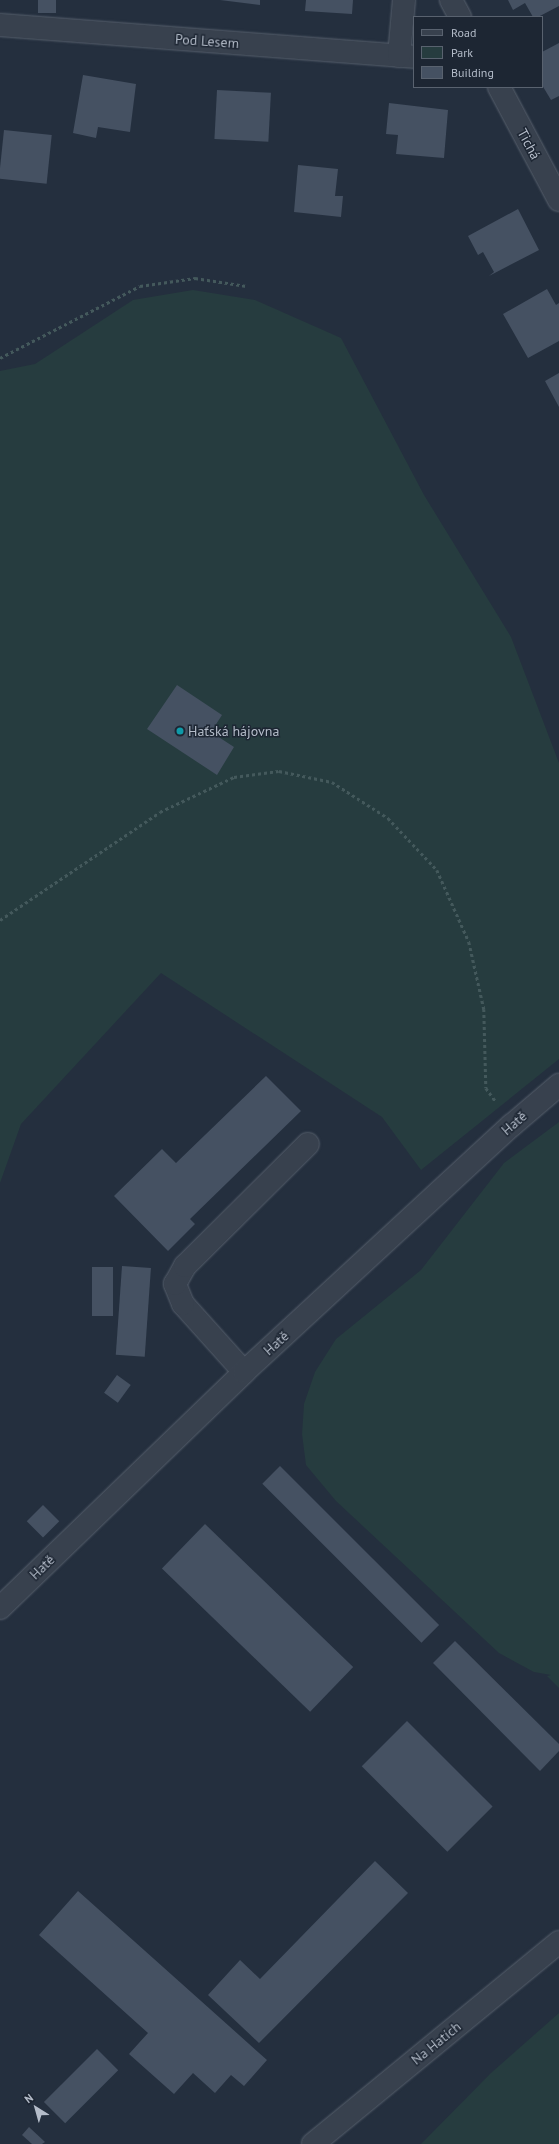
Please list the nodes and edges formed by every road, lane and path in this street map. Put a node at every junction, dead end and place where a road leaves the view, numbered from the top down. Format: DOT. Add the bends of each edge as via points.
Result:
graph roads {
  1 [pos="404,0"];
  2 [pos="451,0"];
  3 [pos="459,16"];
  4 [pos="0,25"];
  5 [pos="406,56"];
  6 [pos="500,88"];
  7 [pos="559,200"];
  8 [pos="246,286"];
  9 [pos="0,358"];
  10 [pos="0,920"];
  11 [pos="559,1085"];
  12 [pos="512,1125"];
  13 [pos="308,1144"];
  14 [pos="244,1372"];
  15 [pos="0,1608"];
  16 [pos="559,1942"];
  17 [pos="313,2144"];
  1 -- 5 [label="street"];
  2 -- 3 [label="street"];
  4 -- 5 [label="street, Pod Lesem"];
  6 -- 7 [label="street, Tichá"];
  8 -- 9 [label="path" via="195,278 140,286"];
  10 -- 12 [label="path" via="160,812 234,777 279,771 332,782 388,818 437,870 469,942 484,1009 486,1088"];
  11 -- 12 [label="street, Hatě"];
  12 -- 14 [label="street, Hatě"];
  13 -- 14 [label="street" via="185,1266 175,1284 183,1304"];
  14 -- 15 [label="street, Hatě"];
  16 -- 17 [label="street, Na Hatích"];
}
